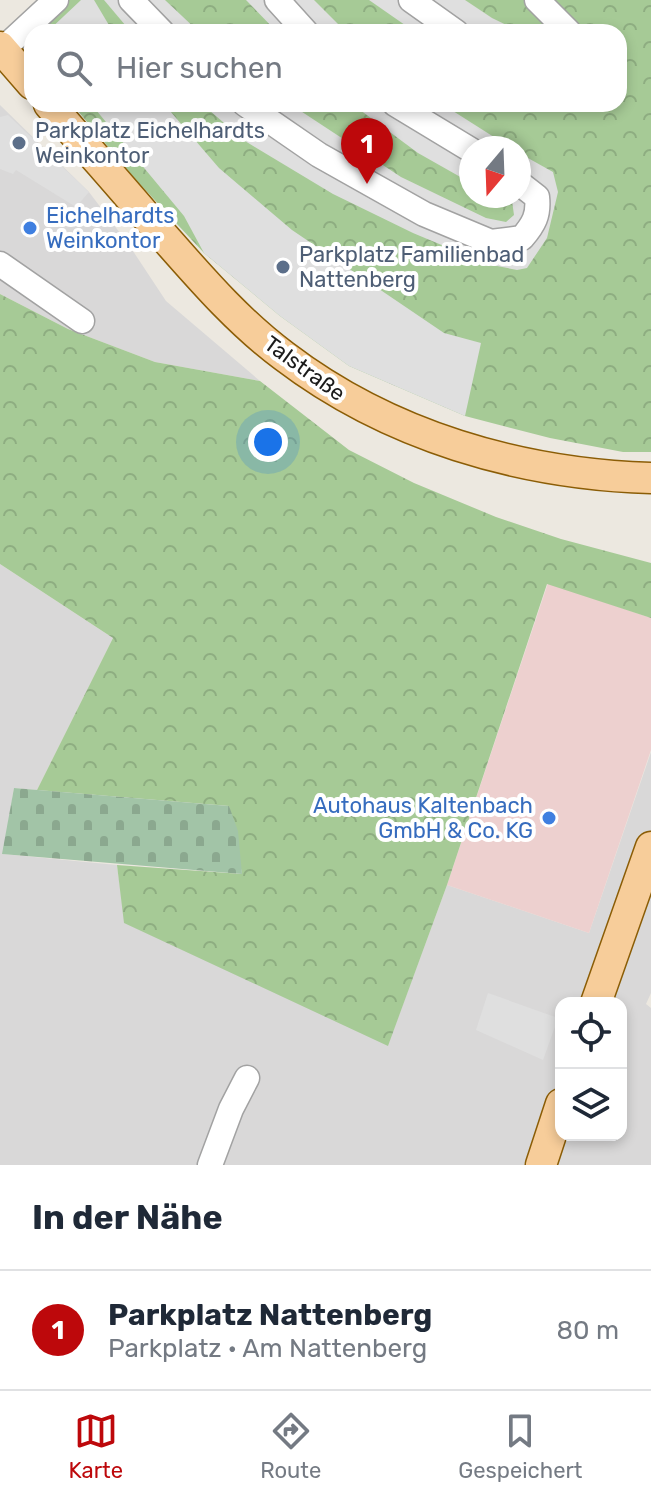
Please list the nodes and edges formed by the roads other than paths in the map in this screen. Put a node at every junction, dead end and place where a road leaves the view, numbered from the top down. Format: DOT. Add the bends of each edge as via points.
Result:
graph roads {
  1 [pos="56,0"];
  2 [pos="131,0"];
  3 [pos="277,0"];
  4 [pos="411,0"];
  5 [pos="537,0"];
  6 [pos="29,24"];
  7 [pos="154,24"];
  8 [pos="299,24"];
  9 [pos="445,24"];
  10 [pos="561,24"];
  11 [pos="24,29"];
  12 [pos="1,49"];
  13 [pos="24,75"];
  14 [pos="56,112"];
  15 [pos="257,112"];
  16 [pos="408,112"];
  17 [pos="459,143"];
  18 [pos="531,192"];
  19 [pos="0,264"];
  20 [pos="82,321"];
  21 [pos="651,478"];
  22 [pos="651,847"];
  23 [pos="598,997"];
  24 [pos="247,1078"];
  25 [pos="555,1122"];
  26 [pos="210,1165"];
  27 [pos="541,1165"];
  1 -- 6 [label="street"];
  2 -- 7 [label="street"];
  3 -- 8 [label="street"];
  4 -- 9 [label="street"];
  5 -- 10 [label="street"];
  11 -- 12 [label="street"];
  12 -- 13 [label="main road"];
  14 -- 21 [label="main road, Talstraße" via="245,323 356,404 474,452 587,474"];
  15 -- 18 [label="street" via="319,155 424,214 491,242 522,238 535,222 537,197"];
  16 -- 17 [label="street"];
  19 -- 20 [label="street"];
  22 -- 23 [label="main road"];
  24 -- 26 [label="street"];
  25 -- 27 [label="main road"];
}
